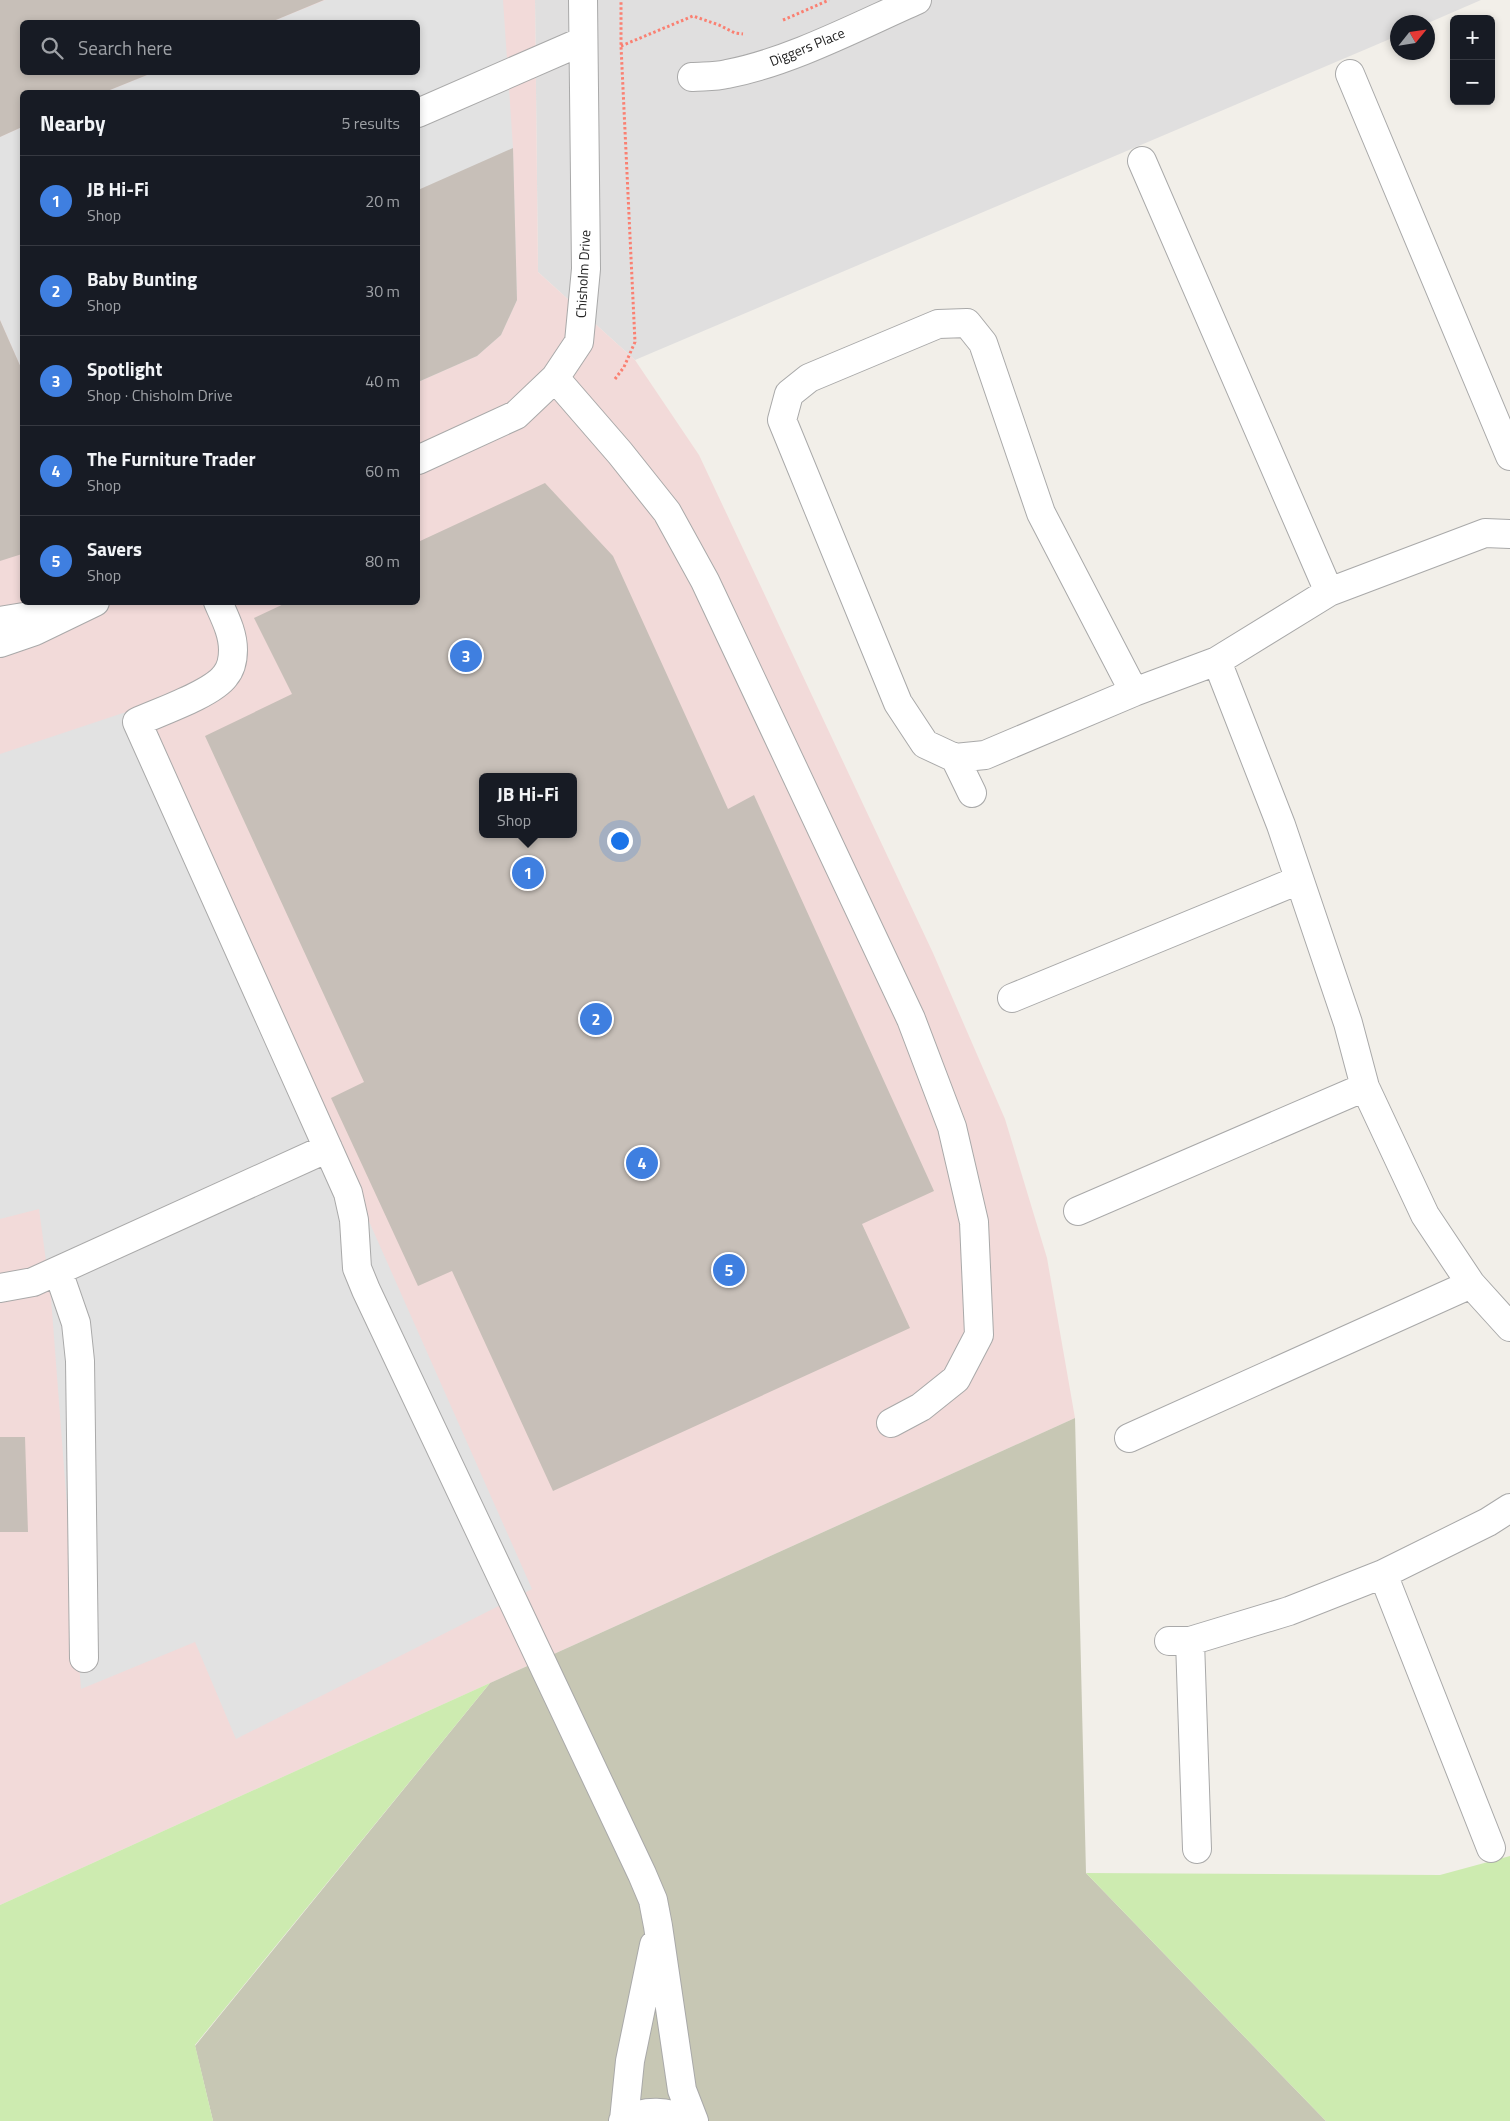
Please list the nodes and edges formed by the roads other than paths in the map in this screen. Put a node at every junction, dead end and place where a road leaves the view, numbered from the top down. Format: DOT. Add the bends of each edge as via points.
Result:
graph roads {
  1 [pos="583,0"];
  2 [pos="917,0"];
  3 [pos="583,41"];
  4 [pos="1350,74"];
  5 [pos="692,77"];
  6 [pos="420,113"];
  7 [pos="1142,161"];
  8 [pos="555,378"];
  9 [pos="1510,456"];
  10 [pos="420,459"];
  11 [pos="1510,534"];
  12 [pos="1329,592"];
  13 [pos="86,605"];
  14 [pos="219,605"];
  15 [pos="1,638"];
  16 [pos="1217,661"];
  17 [pos="1134,692"];
  18 [pos="955,758"];
  19 [pos="972,793"];
  20 [pos="1299,880"];
  21 [pos="1012,998"];
  22 [pos="1365,1087"];
  23 [pos="328,1148"];
  24 [pos="1078,1211"];
  25 [pos="58,1271"];
  26 [pos="1471,1284"];
  27 [pos="0,1288"];
  28 [pos="1507,1318"];
  29 [pos="891,1423"];
  30 [pos="1129,1438"];
  31 [pos="1510,1508"];
  32 [pos="1383,1574"];
  33 [pos="84,1658"];
  34 [pos="1491,1848"];
  35 [pos="1197,1849"];
  36 [pos="658,1926"];
  37 [pos="623,2121"];
  38 [pos="692,2121"];
  1 -- 3 [label="street, Chisholm Drive"];
  2 -- 5 [label="street, Diggers Place" via="761,66 725,75"];
  3 -- 6 [label="street"];
  3 -- 8 [label="street, Chisholm Drive" via="586,269 579,342"];
  4 -- 9 [label="street"];
  7 -- 12 [label="street"];
  8 -- 10 [label="street, Chisholm Drive" via="516,416"];
  8 -- 29 [label="street" via="667,512 705,581 911,1019 952,1126 974,1222 979,1335 956,1379 921,1406"];
  11 -- 12 [label="street" via="1485,534"];
  12 -- 16 [label="street"];
  13 -- 15 [label="street" via="35,631"];
  14 -- 23 [label="street" via="230,630 233,650 226,676 215,686 137,722"];
  16 -- 17 [label="street"];
  16 -- 20 [label="street" via="1281,824"];
  17 -- 18 [label="street" via="985,755"];
  17 -- 18 [label="street" via="1042,513 974,316 938,324 809,378 789,394 782,420 898,703 925,744"];
  18 -- 19 [label="street"];
  20 -- 21 [label="street"];
  20 -- 22 [label="street" via="1348,1023"];
  22 -- 24 [label="street"];
  22 -- 26 [label="street" via="1425,1215"];
  23 -- 25 [label="street"];
  23 -- 36 [label="street" via="348,1193 354,1220 357,1268 366,1290 642,1874 653,1900"];
  25 -- 27 [label="street" via="33,1282"];
  25 -- 33 [label="street" via="76,1323 80,1361"];
  26 -- 28 [label="street"];
  26 -- 30 [label="street"];
  31 -- 32 [label="street"];
  32 -- 34 [label="street"];
  32 -- 35 [label="street" via="1289,1611 1179,1641"];
  36 -- 37 [label="street" via="630,2061"];
  36 -- 38 [label="street" via="682,2090"];
  37 -- 38 [label="street" via="659,2112"];
}
